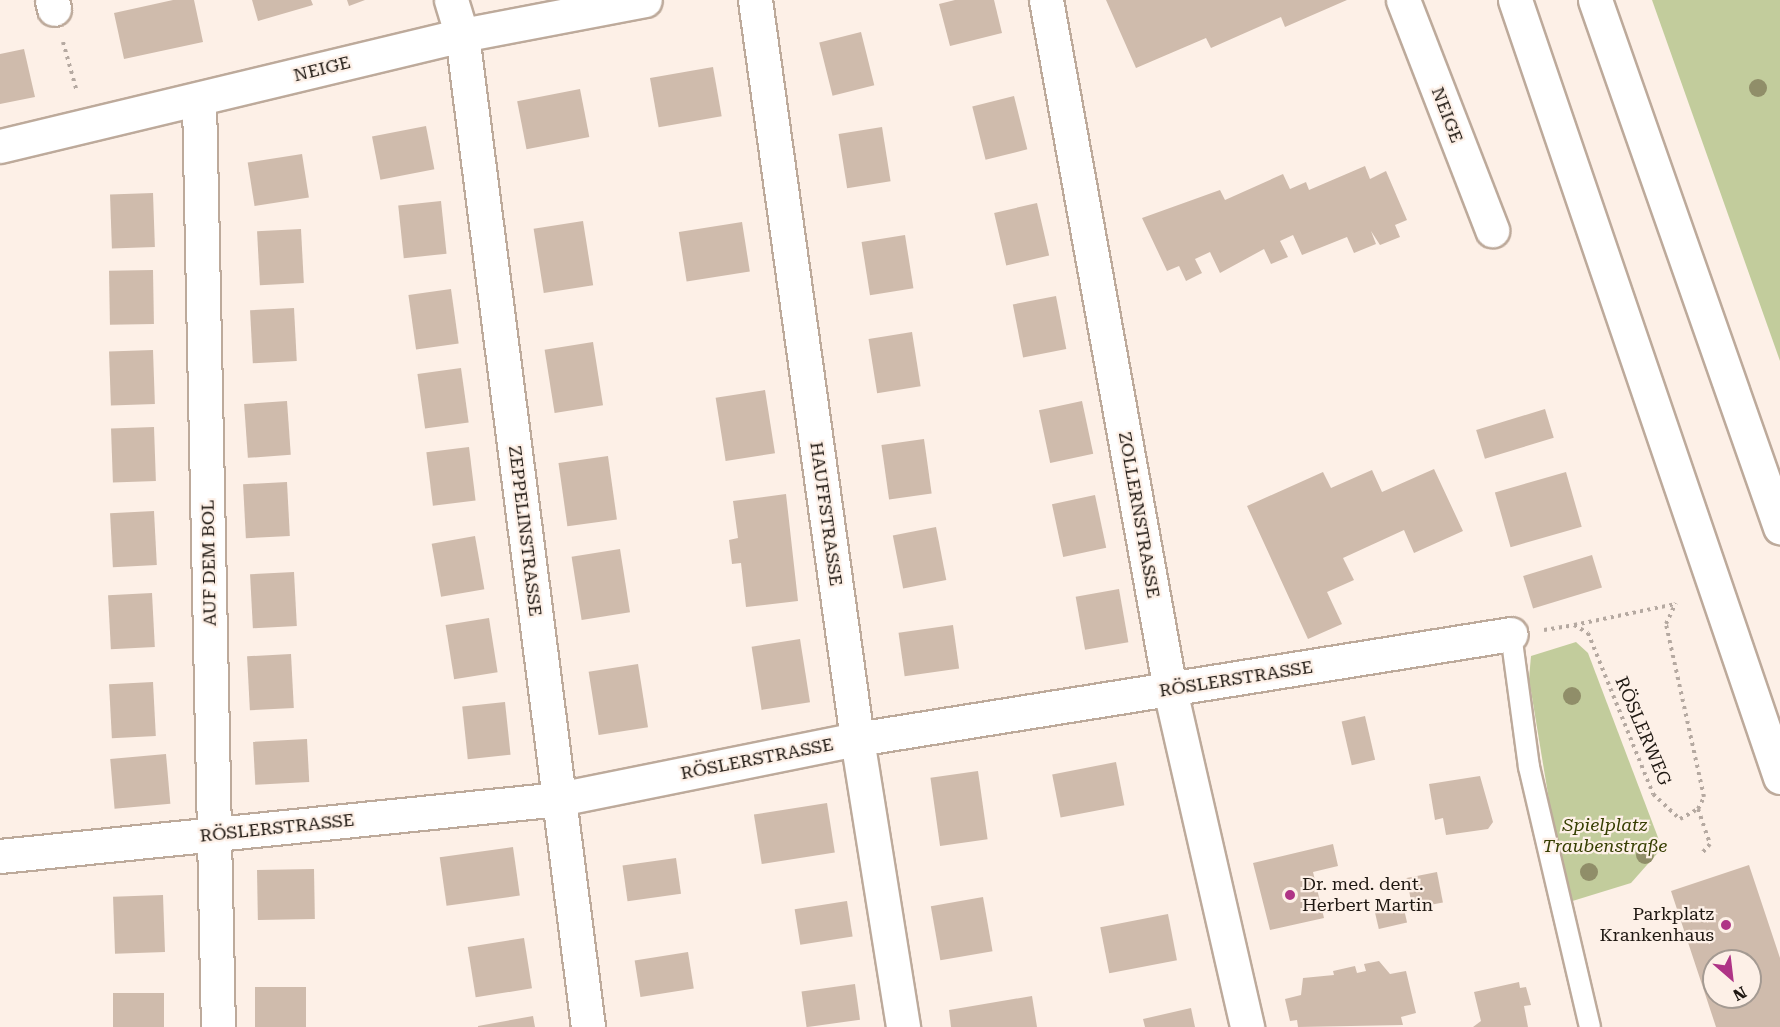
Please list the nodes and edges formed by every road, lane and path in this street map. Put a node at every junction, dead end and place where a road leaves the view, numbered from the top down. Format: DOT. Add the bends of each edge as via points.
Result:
graph roads {
  1 [pos="451,0"];
  2 [pos="645,0"];
  3 [pos="755,0"];
  4 [pos="1046,0"];
  5 [pos="1403,0"];
  6 [pos="1515,0"];
  7 [pos="1595,0"];
  8 [pos="53,4"];
  9 [pos="462,35"];
  10 [pos="199,100"];
  11 [pos="87,126"];
  12 [pos="0,146"];
  13 [pos="1492,230"];
  14 [pos="1780,527"];
  15 [pos="1574,625"];
  16 [pos="1511,634"];
  17 [pos="1170,690"];
  18 [pos="857,739"];
  19 [pos="1780,777"];
  20 [pos="559,799"];
  21 [pos="1698,809"];
  22 [pos="214,834"];
  23 [pos="1703,852"];
  24 [pos="0,856"];
  25 [pos="218,1027"];
  26 [pos="588,1027"];
  27 [pos="903,1027"];
  28 [pos="1247,1027"];
  29 [pos="1590,1027"];
  1 -- 9 [label="main road, ZEPPELINSTRASSE"];
  2 -- 9 [label="main road, NEIGE"];
  3 -- 18 [label="main road, HAUFFSTRASSE"];
  4 -- 17 [label="main road, ZOLLERNSTRASSE"];
  5 -- 13 [label="main road, NEIGE"];
  6 -- 19 [label="main road"];
  7 -- 14 [label="main road"];
  8 -- 11 [label="path"];
  9 -- 10 [label="main road, NEIGE"];
  9 -- 20 [label="main road, ZEPPELINSTRASSE"];
  10 -- 11 [label="main road, NEIGE"];
  10 -- 22 [label="main road, AUF DEM BOL"];
  11 -- 12 [label="main road, NEIGE"];
  15 -- 16 [label="path"];
  15 -- 21 [label="path, RÖSLERWEG" via="1588,633 1653,794 1680,819"];
  15 -- 21 [label="path, RÖSLERWEG" via="1676,603 1666,624 1702,779 1704,797"];
  16 -- 17 [label="main road, RÖSLERSTRASSE"];
  16 -- 29 [label="lane" via="1529,767"];
  17 -- 18 [label="main road, RÖSLERSTRASSE"];
  17 -- 28 [label="main road, ZOLLERNSTRASSE"];
  18 -- 20 [label="main road, RÖSLERSTRASSE"];
  18 -- 27 [label="main road, HAUFFSTRASSE"];
  20 -- 22 [label="main road, RÖSLERSTRASSE"];
  20 -- 26 [label="main road, ZEPPELINSTRASSE"];
  21 -- 23 [label="path" via="1710,844"];
  22 -- 24 [label="main road, RÖSLERSTRASSE"];
  22 -- 25 [label="main road, AUF DEM BOL"];
}
